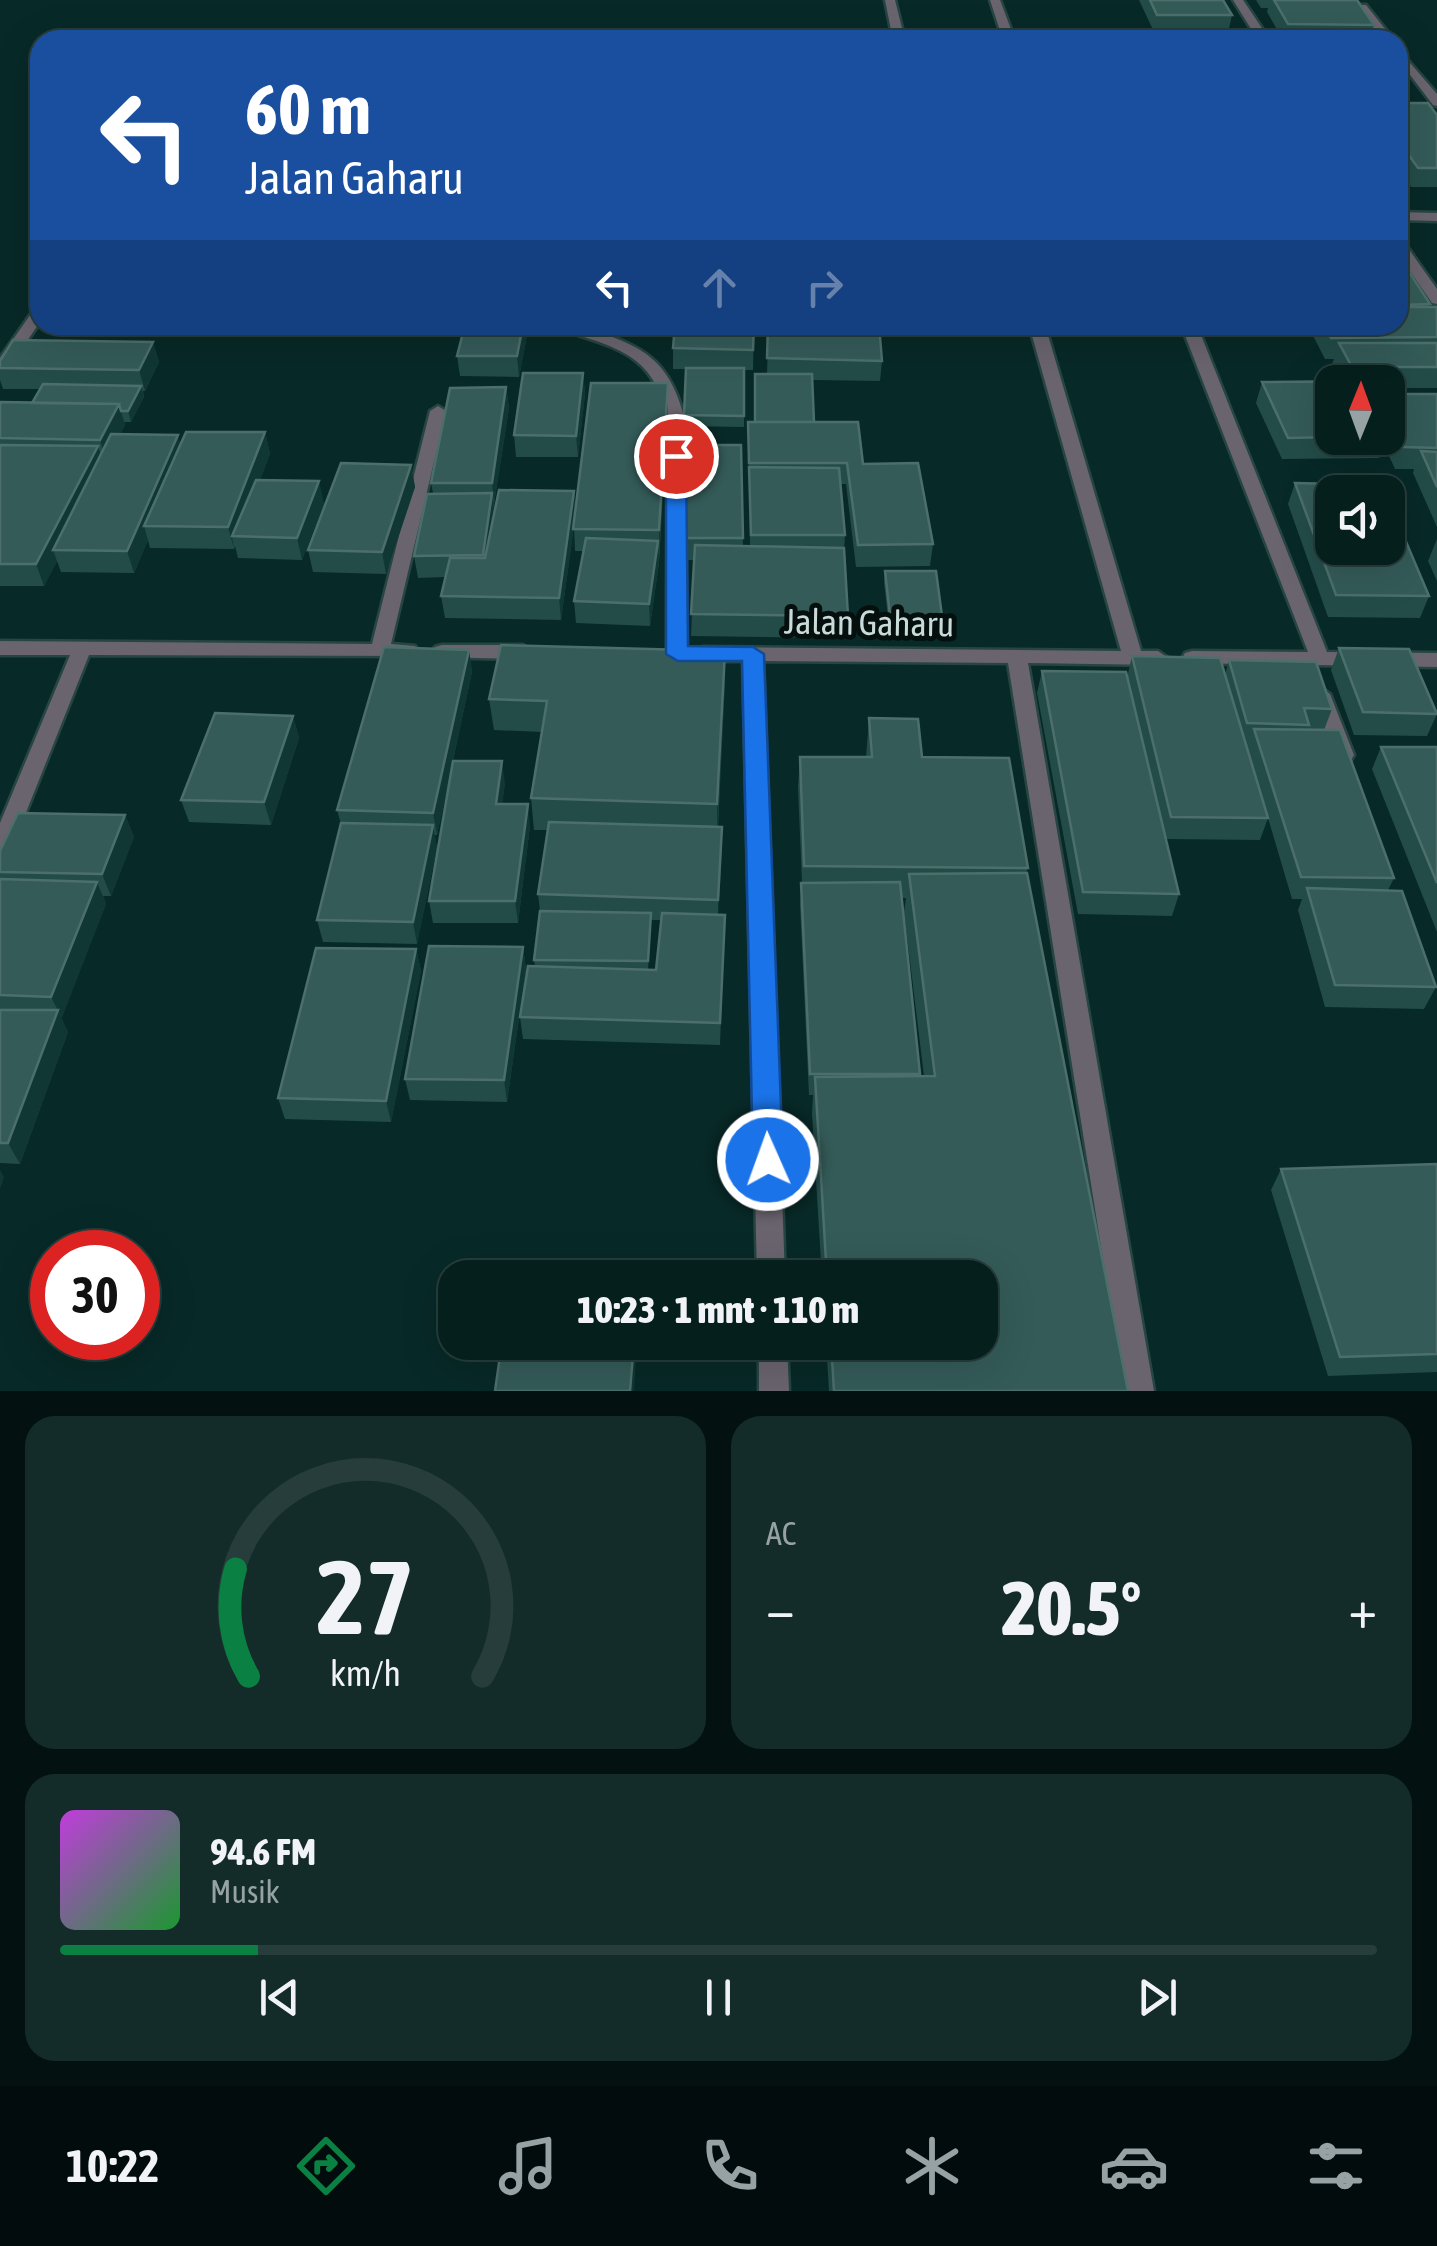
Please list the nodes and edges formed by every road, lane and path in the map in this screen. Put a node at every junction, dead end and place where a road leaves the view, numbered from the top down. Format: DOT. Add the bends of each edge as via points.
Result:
graph roads {
  1 [pos="890,0"];
  2 [pos="995,0"];
  3 [pos="1238,0"];
  4 [pos="1362,7"];
  5 [pos="897,30"];
  6 [pos="1006,30"];
  7 [pos="1258,30"];
  8 [pos="1380,30"];
  9 [pos="1408,65"];
  10 [pos="1437,102"];
  11 [pos="1408,216"];
  12 [pos="1437,217"];
  13 [pos="1408,258"];
  14 [pos="1437,300"];
  15 [pos="30,325"];
  16 [pos="594,335"];
  17 [pos="1039,335"];
  18 [pos="1194,335"];
  19 [pos="0,369"];
  20 [pos="438,410"];
  21 [pos="0,648"];
  22 [pos="82,649"];
  23 [pos="380,651"];
  24 [pos="538,652"];
  25 [pos="753,654"];
  26 [pos="1017,656"];
  27 [pos="1133,658"];
  28 [pos="1313,659"];
  29 [pos="1437,660"];
  30 [pos="1355,785"];
  31 [pos="0,850"];
  32 [pos="770,1260"];
  33 [pos="773,1360"];
  34 [pos="774,1391"];
  35 [pos="1139,1391"];
  1 -- 5 [label="street"];
  2 -- 6 [label="street"];
  3 -- 7 [label="street"];
  4 -- 8 [label="street"];
  9 -- 10 [label="street"];
  11 -- 12 [label="street"];
  13 -- 14 [label="street"];
  15 -- 19 [label="street"];
  16 -- 25 [label="street, Jalan Gaharu" via="632,346 671,391 676,416 668,654"];
  17 -- 27 [label="street"];
  18 -- 28 [label="street"];
  20 -- 23 [label="street"];
  21 -- 22 [label="street"];
  22 -- 23 [label="street"];
  22 -- 31 [label="street"];
  23 -- 24 [label="street"];
  25 -- 26 [label="street, Jalan Gaharu"];
  25 -- 32 [label="street"];
  26 -- 27 [label="street, Jalan Gaharu"];
  26 -- 35 [label="street"];
  27 -- 28 [label="street, Jalan Gaharu"];
  28 -- 29 [label="street, Jalan Gaharu"];
  28 -- 30 [label="street"];
  33 -- 34 [label="street"];
}
